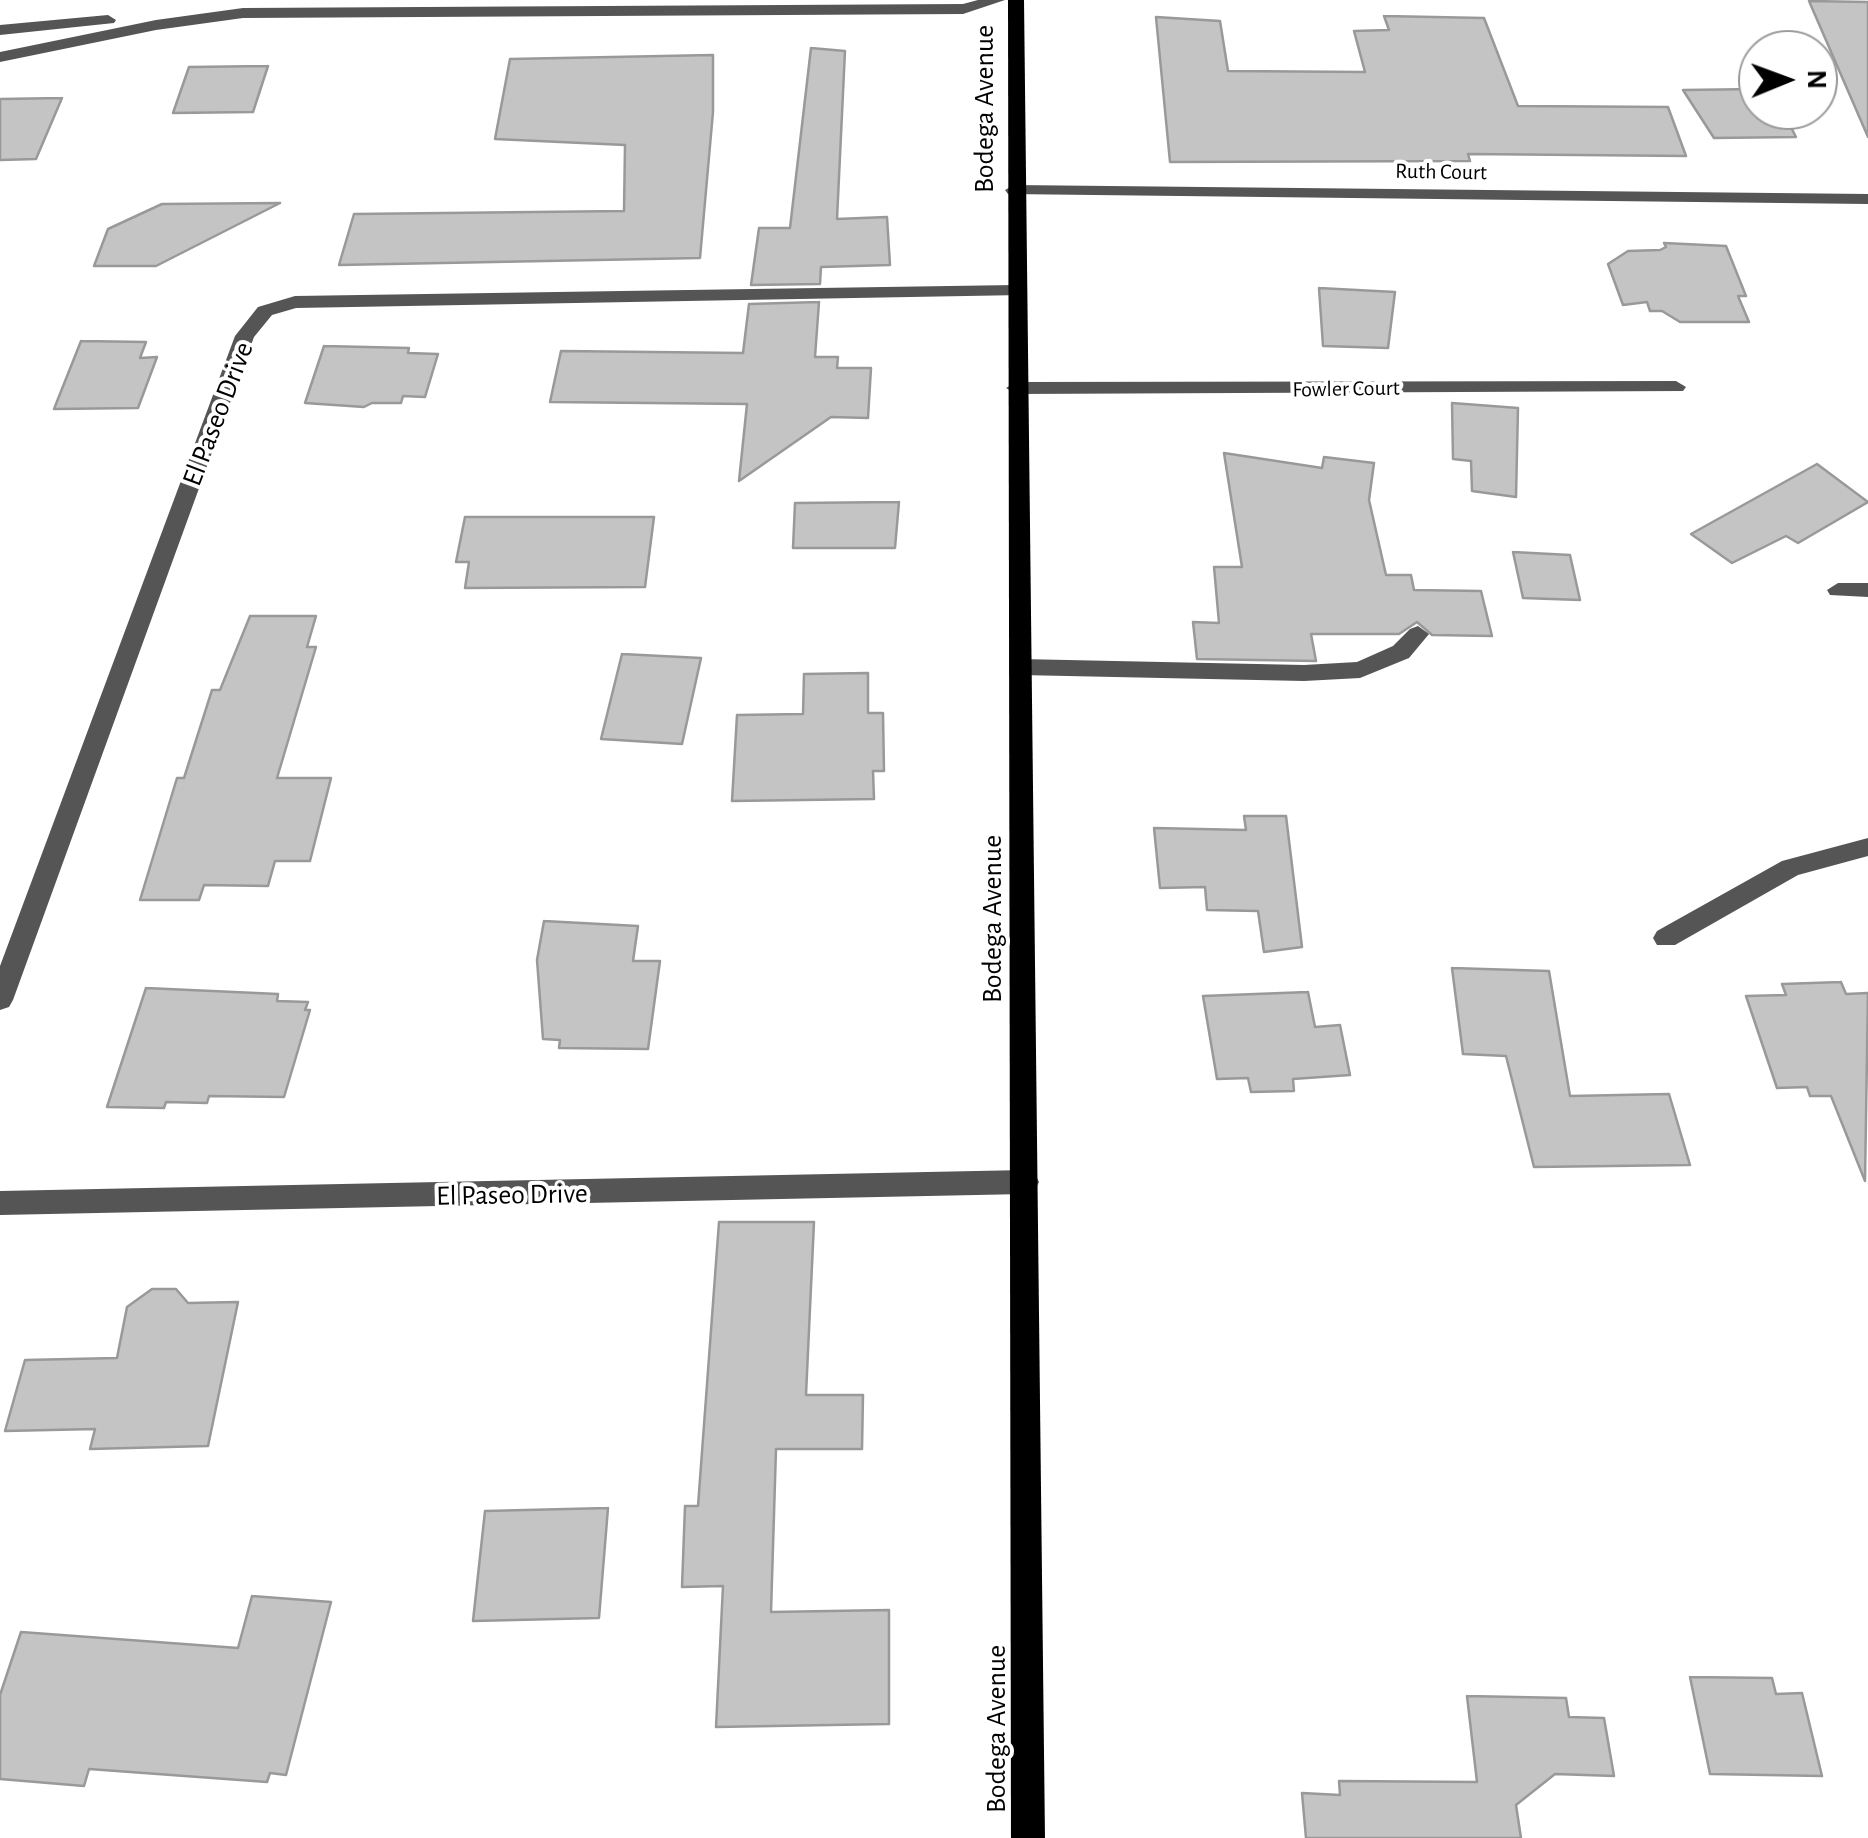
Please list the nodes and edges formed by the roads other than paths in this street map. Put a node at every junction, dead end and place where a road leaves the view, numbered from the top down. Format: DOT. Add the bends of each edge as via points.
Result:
graph roads {
  1 [pos="997,0"];
  2 [pos="1016,0"];
  3 [pos="156,25"];
  4 [pos="0,30"];
  5 [pos="0,57"];
  6 [pos="1014,190"];
  7 [pos="1868,199"];
  8 [pos="1015,291"];
  9 [pos="1676,387"];
  10 [pos="1016,388"];
  11 [pos="1838,590"];
  12 [pos="1868,590"];
  13 [pos="1418,634"];
  14 [pos="1020,667"];
  15 [pos="1868,847"];
  16 [pos="1666,938"];
  17 [pos="0,1000"];
  18 [pos="1025,1182"];
  19 [pos="0,1203"];
  20 [pos="1028,1838"];
  1 -- 3 [label="street" via="963,9 242,13"];
  2 -- 6 [label="main road, Bodega Avenue"];
  3 -- 4 [label="street" via="131,17"];
  3 -- 5 [label="street"];
  6 -- 7 [label="street, Ruth Court"];
  6 -- 8 [label="main road, Bodega Avenue"];
  8 -- 10 [label="main road, Bodega Avenue"];
  8 -- 17 [label="street, El Paseo Drive" via="295,302 265,311 245,336"];
  9 -- 10 [label="street, Fowler Court"];
  10 -- 14 [label="main road, Bodega Avenue"];
  11 -- 12 [label="street"];
  13 -- 14 [label="street" via="1401,652 1360,670"];
  14 -- 18 [label="main road, Bodega Avenue"];
  15 -- 16 [label="street" via="1791,868"];
  18 -- 19 [label="street, El Paseo Drive"];
  18 -- 20 [label="main road, Bodega Avenue"];
}
